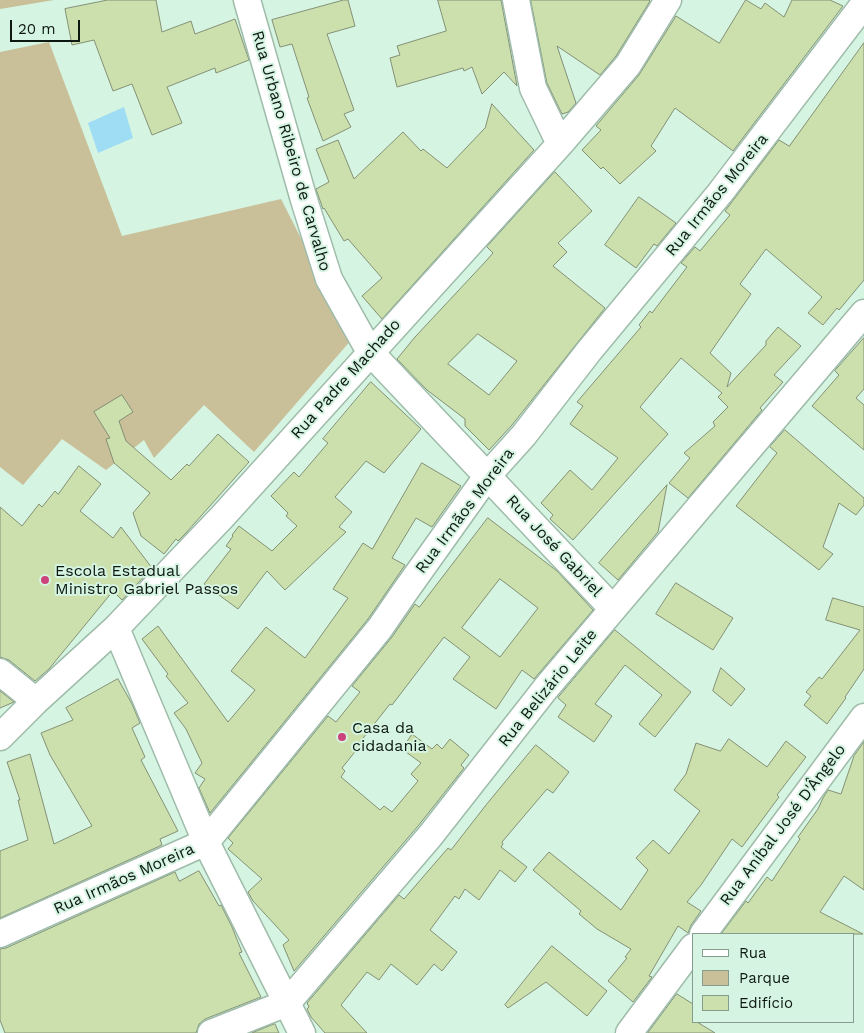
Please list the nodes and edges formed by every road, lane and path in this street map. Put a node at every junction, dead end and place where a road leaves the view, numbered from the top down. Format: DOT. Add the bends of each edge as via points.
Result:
graph roads {
  1 [pos="247,0"];
  2 [pos="516,0"];
  3 [pos="668,0"];
  4 [pos="864,4"];
  5 [pos="560,144"];
  6 [pos="864,313"];
  7 [pos="370,352"];
  8 [pos="488,476"];
  9 [pos="613,609"];
  10 [pos="116,628"];
  11 [pos="0,672"];
  12 [pos="36,701"];
  13 [pos="864,717"];
  14 [pos="0,737"];
  15 [pos="206,842"];
  16 [pos="703,933"];
  17 [pos="0,934"];
  18 [pos="692,949"];
  19 [pos="287,1003"];
  20 [pos="211,1033"];
  21 [pos="302,1033"];
  22 [pos="629,1033"];
  1 -- 7 [label="street, Rua Urbano Ribeiro de Carvalho" via="329,279"];
  2 -- 5 [label="street" via="534,88"];
  3 -- 5 [label="street, Rua Padre Machado" via="628,65"];
  4 -- 8 [label="street, Rua Irmãos Moreira" via="720,193"];
  5 -- 7 [label="street, Rua Padre Machado"];
  6 -- 9 [label="street, Rua Belizário Leite"];
  7 -- 8 [label="street, Rua José Gabriel"];
  7 -- 10 [label="street, Rua Padre Machado"];
  8 -- 9 [label="street, Rua José Gabriel"];
  8 -- 15 [label="street, Rua Irmãos Moreira" via="380,628"];
  9 -- 19 [label="street, Rua Belizário Leite" via="546,688 430,836"];
  10 -- 12 [label="street, Rua Padre Machado"];
  10 -- 15 [label="street"];
  11 -- 12 [label="street"];
  12 -- 14 [label="street, Rua Padre Machado"];
  13 -- 16 [label="street, Rua Aníbal José D'Ângelo"];
  15 -- 17 [label="street, Rua Irmãos Moreira"];
  15 -- 19 [label="street"];
  18 -- 22 [label="street"];
  19 -- 20 [label="street, Rua Belizário Leite"];
  19 -- 21 [label="street"];
}
